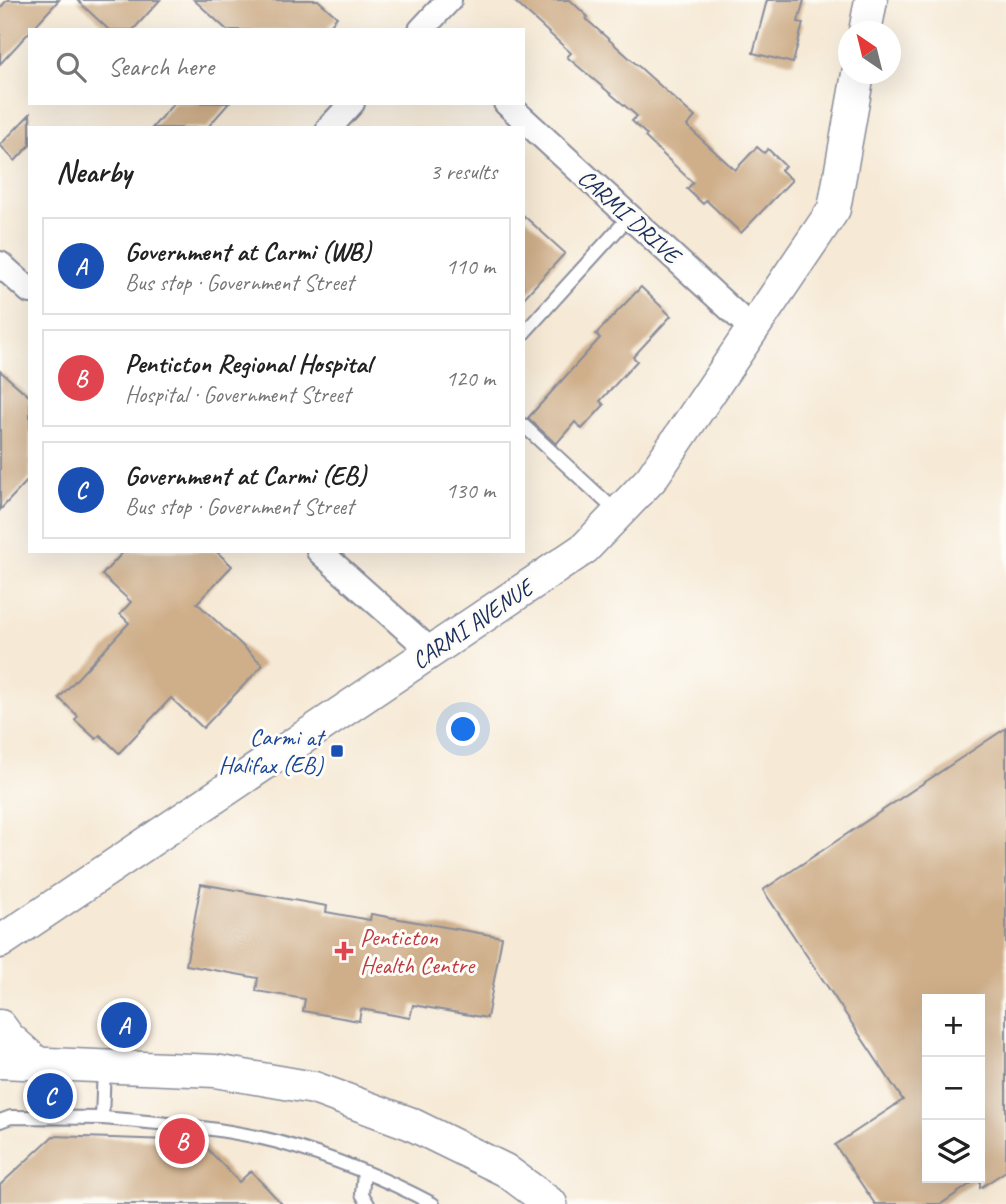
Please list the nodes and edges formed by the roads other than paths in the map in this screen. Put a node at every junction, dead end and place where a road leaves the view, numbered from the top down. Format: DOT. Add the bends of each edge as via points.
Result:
graph roads {
  1 [pos="449,0"];
  2 [pos="871,0"];
  3 [pos="867,21"];
  4 [pos="424,28"];
  5 [pos="856,84"];
  6 [pos="350,105"];
  7 [pos="508,105"];
  8 [pos="331,126"];
  9 [pos="629,217"];
  10 [pos="0,264"];
  11 [pos="28,289"];
  12 [pos="752,329"];
  13 [pos="525,332"];
  14 [pos="525,427"];
  15 [pos="618,513"];
  16 [pos="321,553"];
  17 [pos="432,652"];
  18 [pos="7,937"];
  19 [pos="0,961"];
  20 [pos="0,1026"];
  21 [pos="0,1062"];
  22 [pos="38,1064"];
  23 [pos="104,1066"];
  24 [pos="102,1118"];
  25 [pos="0,1121"];
  26 [pos="364,1172"];
  27 [pos="368,1204"];
  28 [pos="433,1204"];
  29 [pos="551,1204"];
  1 -- 4 [label="street"];
  2 -- 3 [label="street"];
  5 -- 12 [label="street, CARMI AVENUE" via="834,209"];
  6 -- 8 [label="street"];
  7 -- 9 [label="street, CARMI DRIVE"];
  9 -- 12 [label="street, CARMI DRIVE"];
  9 -- 13 [label="lane"];
  10 -- 11 [label="street"];
  12 -- 15 [label="street, CARMI AVENUE" via="651,480"];
  14 -- 15 [label="lane"];
  15 -- 17 [label="street, CARMI AVENUE" via="585,548"];
  16 -- 17 [label="street"];
  17 -- 18 [label="street, CARMI AVENUE"];
  18 -- 19 [label="street"];
  20 -- 22 [label="street"];
  21 -- 22 [label="street"];
  22 -- 23 [label="street"];
  23 -- 24 [label="lane"];
  23 -- 29 [label="street" via="215,1071 314,1088 409,1123 505,1170"];
  24 -- 25 [label="lane" via="11,1117"];
  24 -- 26 [label="lane" via="195,1126 276,1142"];
  26 -- 27 [label="lane" via="362,1194"];
  26 -- 28 [label="lane"];
}
